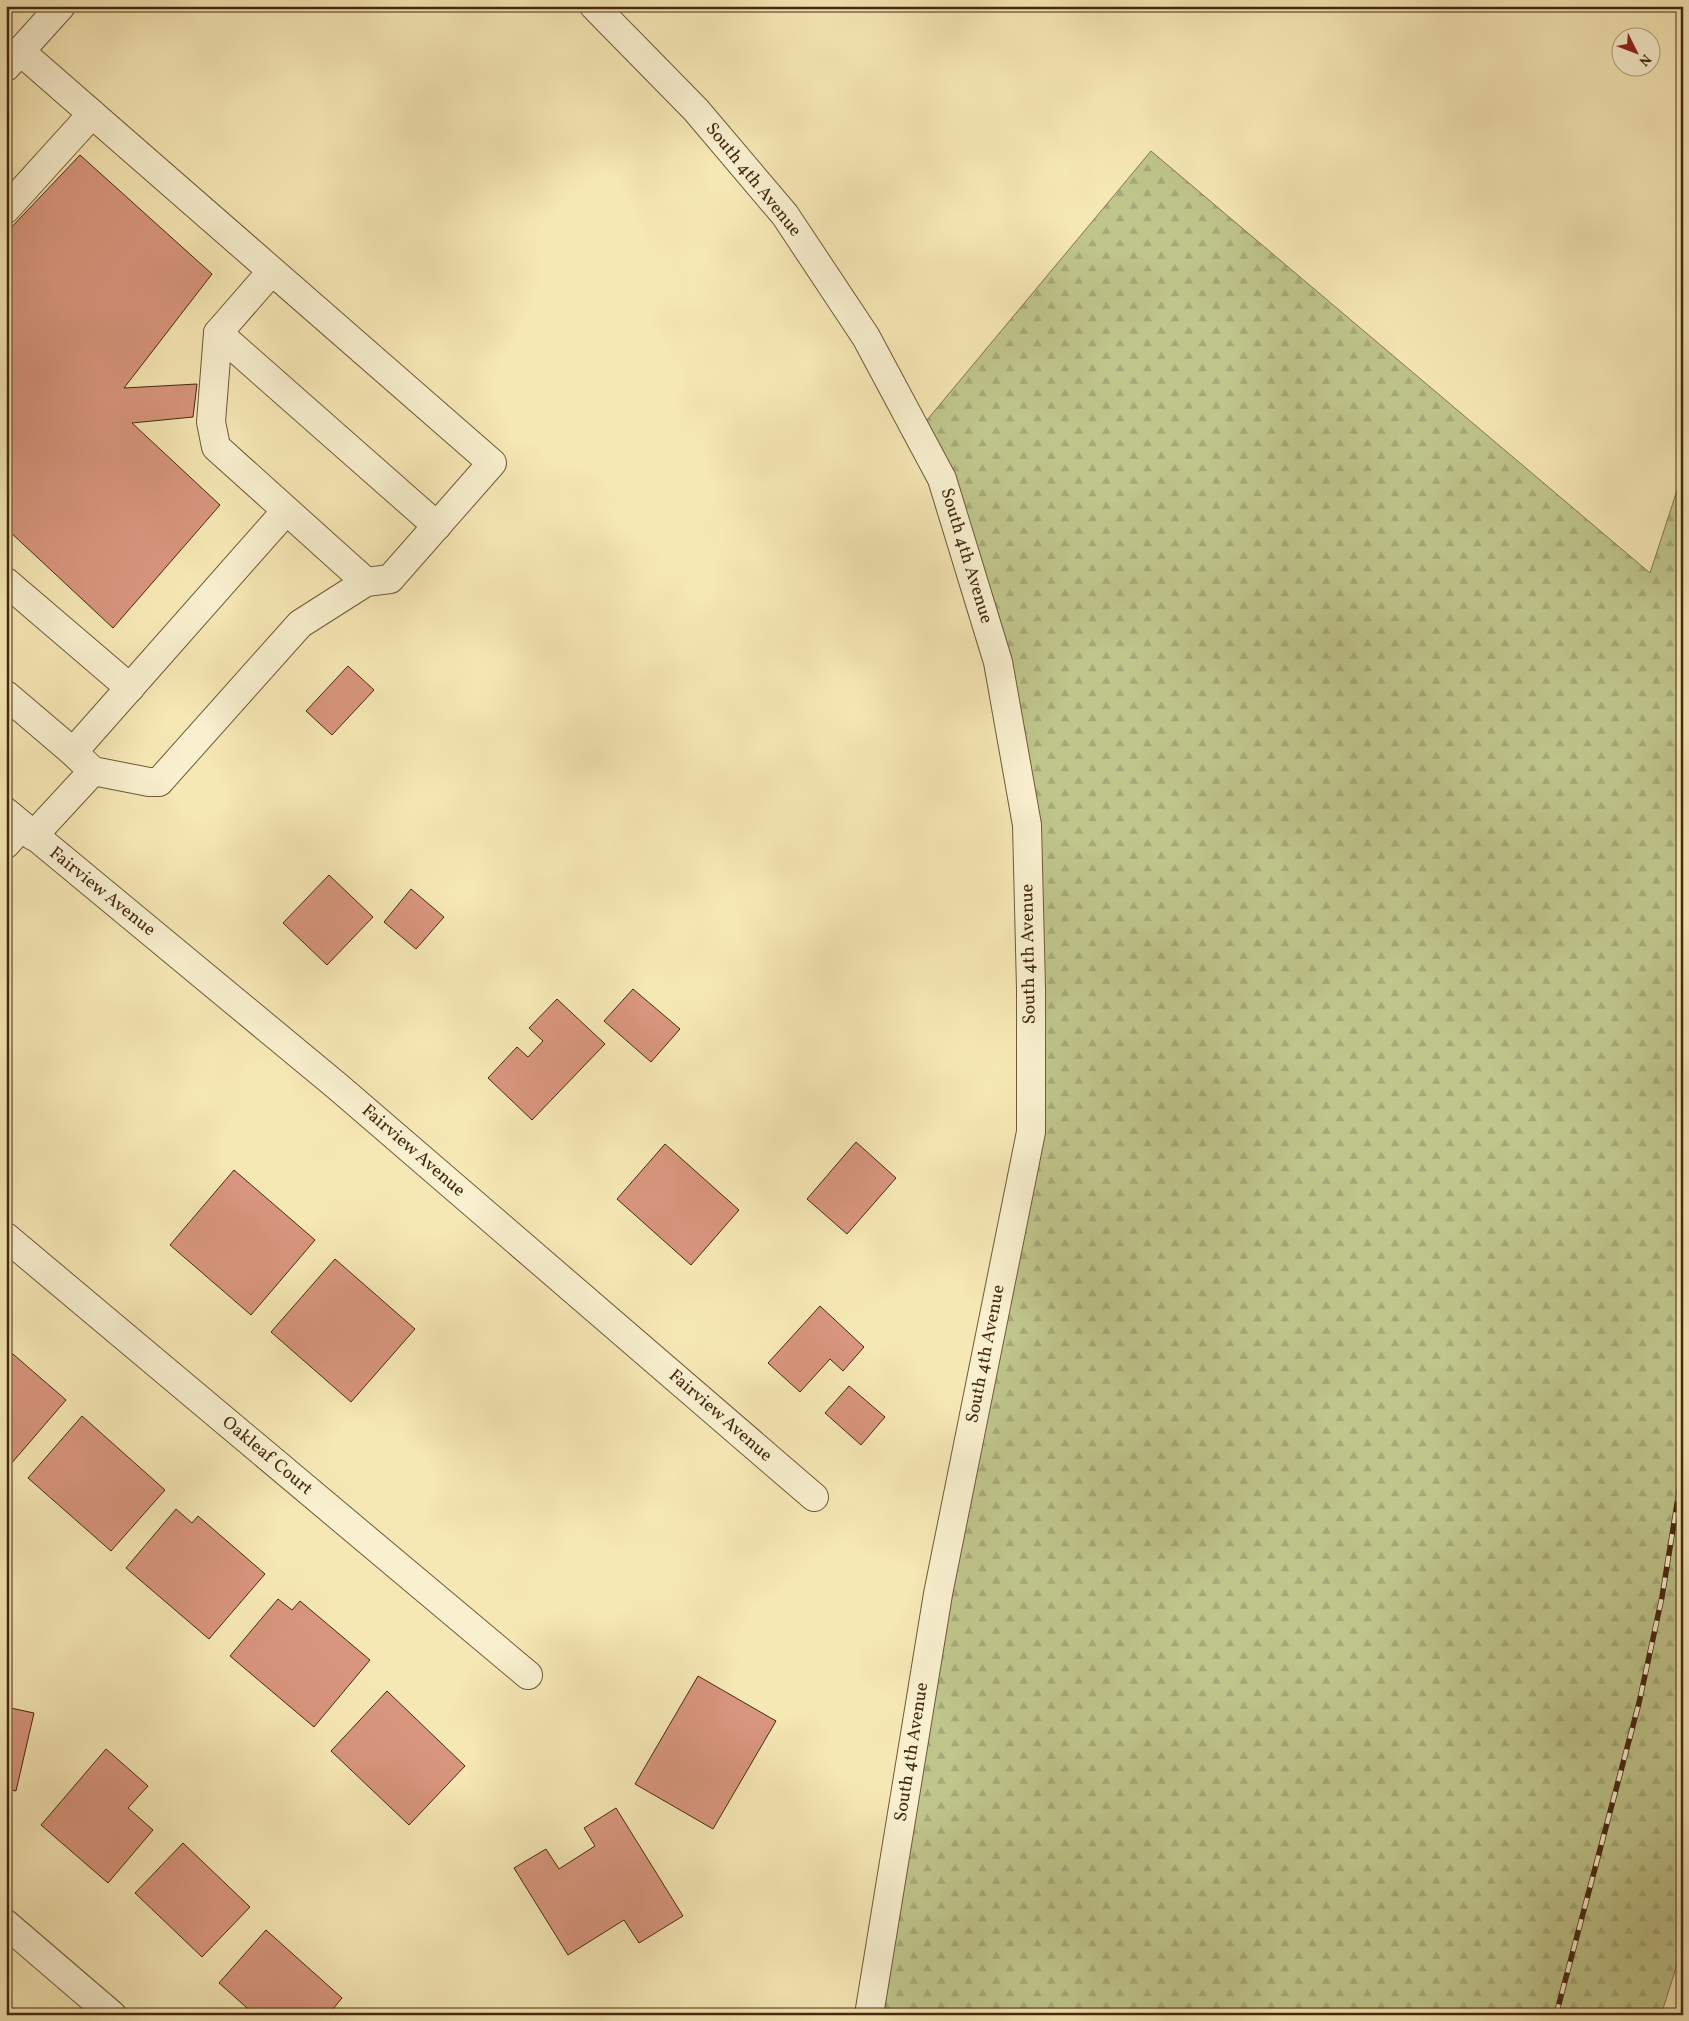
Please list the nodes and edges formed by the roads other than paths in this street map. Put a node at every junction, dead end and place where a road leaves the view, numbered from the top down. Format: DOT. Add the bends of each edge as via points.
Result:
graph roads {
  1 [pos="60,6"];
  2 [pos="594,6"];
  3 [pos="13,59"];
  4 [pos="92,114"];
  5 [pos="6,209"];
  6 [pos="271,272"];
  7 [pos="218,333"];
  8 [pos="286,511"];
  9 [pos="437,526"];
  10 [pos="6,582"];
  11 [pos="366,582"];
  12 [pos="130,688"];
  13 [pos="6,695"];
  14 [pos="83,762"];
  15 [pos="17,830"];
  16 [pos="6,1237"];
  17 [pos="814,1497"];
  18 [pos="528,1675"];
  19 [pos="6,1924"];
  20 [pos="112,2015"];
  21 [pos="869,2015"];
  1 -- 3 [label="street"];
  2 -- 21 [label="street, South 4th Avenue" via="696,110 785,215 866,337 942,479 998,662 1027,825 1031,1132 938,1594"];
  3 -- 4 [label="street"];
  4 -- 5 [label="street"];
  4 -- 6 [label="street"];
  6 -- 7 [label="street"];
  6 -- 9 [label="street" via="492,463"];
  7 -- 8 [label="street" via="211,422 216,447"];
  7 -- 9 [label="street"];
  8 -- 11 [label="street"];
  8 -- 12 [label="street"];
  9 -- 11 [label="street" via="390,579"];
  10 -- 12 [label="street"];
  11 -- 14 [label="street" via="300,624 159,782 149,782"];
  12 -- 14 [label="street"];
  13 -- 14 [label="street"];
  14 -- 15 [label="street"];
  15 -- 17 [label="street, Fairview Avenue" via="337,1086"];
  16 -- 18 [label="street, Oakleaf Court"];
  19 -- 20 [label="street"];
}
